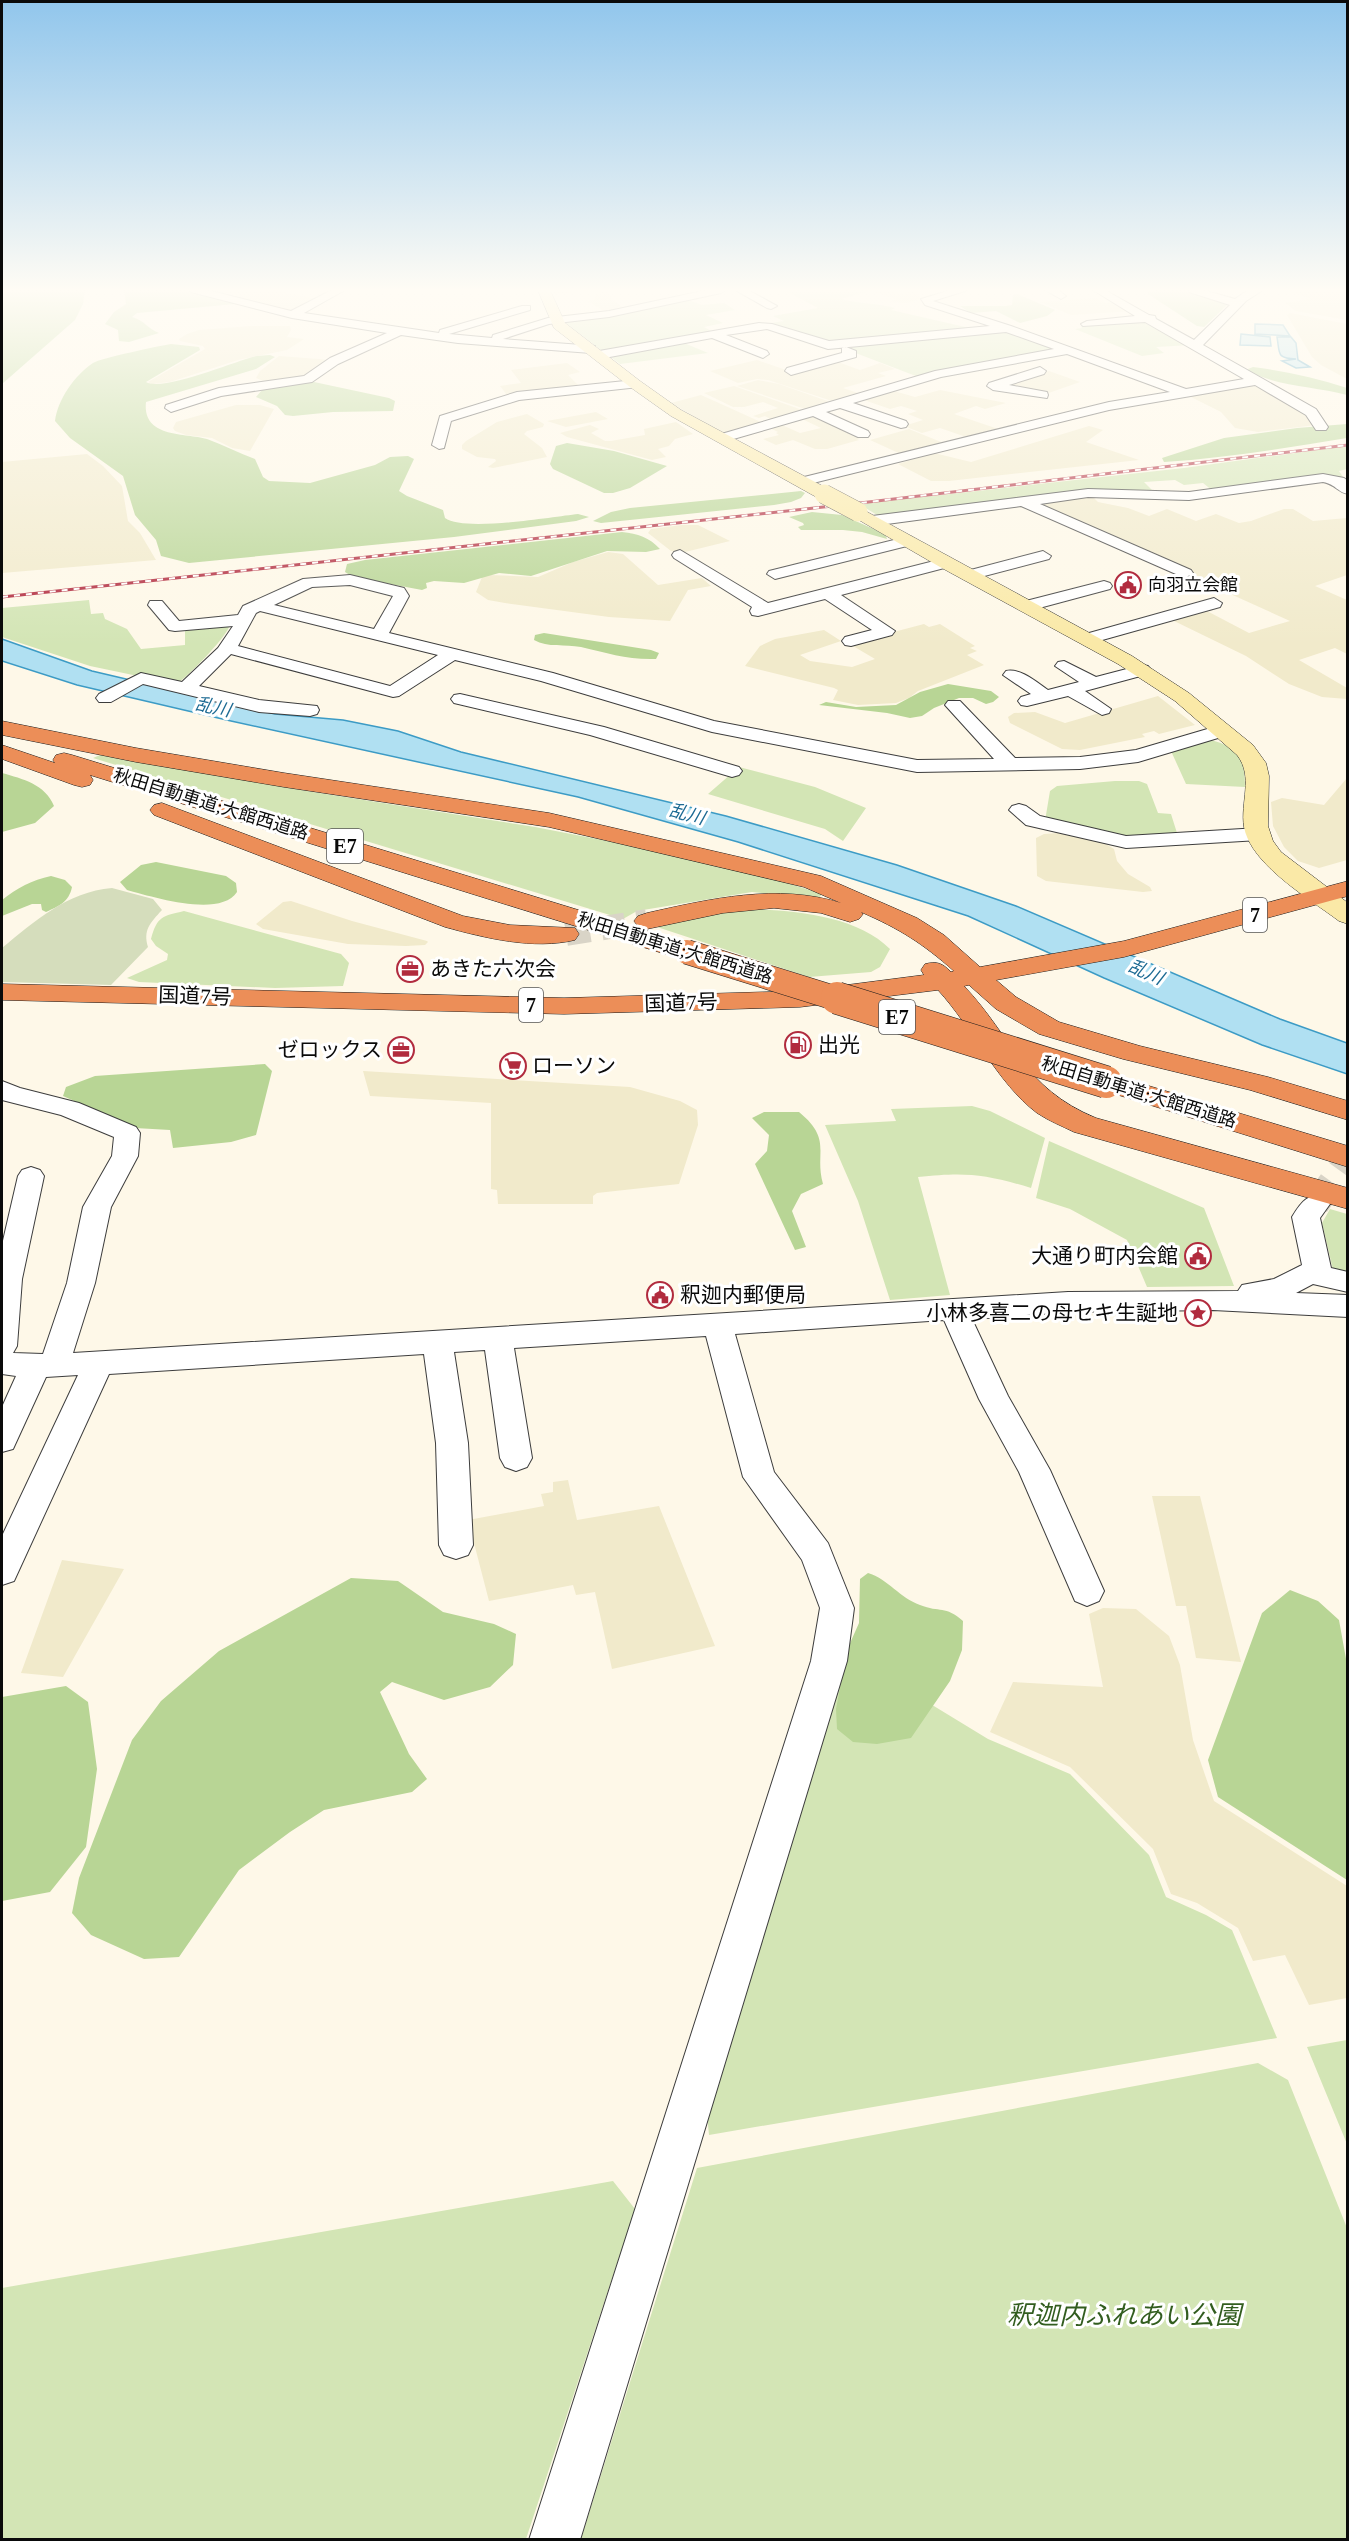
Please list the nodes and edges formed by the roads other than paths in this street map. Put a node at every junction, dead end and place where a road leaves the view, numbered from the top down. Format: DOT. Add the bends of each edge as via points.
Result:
graph roads {
  1 [pos="475,409"];
  2 [pos="671,409"];
  3 [pos="827,409"];
  4 [pos="856,409"];
  5 [pos="1099,409"];
  6 [pos="1304,409"];
  7 [pos="816,412"];
  8 [pos="901,424"];
  9 [pos="1321,427"];
  10 [pos="863,434"];
  11 [pos="723,438"];
  12 [pos="439,445"];
  13 [pos="805,481"];
  14 [pos="1347,490"];
  15 [pos="1020,500"];
  16 [pos="865,517"];
  17 [pos="910,541"];
  18 [pos="680,555"];
  19 [pos="1043,556"];
  20 [pos="946,563"];
  21 [pos="1185,573"];
  22 [pos="775,574"];
  23 [pos="969,575"];
  24 [pos="1104,586"];
  25 [pos="827,593"];
  26 [pos="1214,603"];
  27 [pos="156,605"];
  28 [pos="258,606"];
  29 [pos="1028,606"];
  30 [pos="244,620"];
  31 [pos="380,634"];
  32 [pos="1088,639"];
  33 [pos="851,641"];
  34 [pos="227,648"];
  35 [pos="453,653"];
  36 [pos="1064,666"];
  37 [pos="1142,670"];
  38 [pos="1012,675"];
  39 [pos="1094,683"];
  40 [pos="184,689"];
  41 [pos="1070,689"];
  42 [pos="586,690"];
  43 [pos="1046,696"];
  44 [pos="105,698"];
  45 [pos="460,699"];
  46 [pos="1027,701"];
  47 [pos="954,705"];
  48 [pos="1102,709"];
  49 [pos="310,710"];
  50 [pos="547,718"];
  51 [pos="2,728"];
  52 [pos="1221,731"];
  53 [pos="2,742"];
  54 [pos="2,752"];
  55 [pos="1010,765"];
  56 [pos="732,771"];
  57 [pos="1019,810"];
  58 [pos="1259,834"];
  59 [pos="1347,888"];
  60 [pos="1320,896"];
  61 [pos="1347,916"];
  62 [pos="647,921"];
  63 [pos="567,934"];
  64 [pos="975,976"];
  65 [pos="945,981"];
  66 [pos="2,992"];
  67 [pos="4,1092"];
  68 [pos="1347,1112"];
  69 [pos="1347,1157"];
  70 [pos="31,1176"];
  71 [pos="1347,1199"];
  72 [pos="1316,1204"];
  73 [pos="1318,1274"];
  74 [pos="1347,1282"];
  75 [pos="1187,1300"];
  76 [pos="1347,1306"];
  77 [pos="953,1309"];
  78 [pos="718,1324"];
  79 [pos="498,1338"];
  80 [pos="437,1342"];
  81 [pos="2,1346"];
  82 [pos="2,1363"];
  83 [pos="99,1363"];
  84 [pos="45,1366"];
  85 [pos="2,1440"];
  86 [pos="516,1458"];
  87 [pos="456,1545"];
  88 [pos="2,1572"];
  89 [pos="1087,1591"];
  90 [pos="554,2540"];
  1 -- 12 [label="street" via="445,419"];
  2 -- 11 [label="street"];
  3 -- 7 [label="street"];
  4 -- 8 [label="street"];
  5 -- 13 [label="street"];
  6 -- 9 [label="street"];
  7 -- 10 [label="street"];
  7 -- 11 [label="street"];
  11 -- 13 [label="street"];
  13 -- 16 [label="street, bridge"];
  14 -- 15 [label="street" via="1339,481 1323,478 1189,496 1088,493"];
  15 -- 16 [label="street"];
  15 -- 21 [label="street"];
  16 -- 17 [label="street"];
  17 -- 20 [label="street"];
  17 -- 22 [label="street"];
  18 -- 25 [label="street" via="762,610"];
  19 -- 23 [label="street"];
  20 -- 23 [label="street"];
  20 -- 25 [label="street"];
  23 -- 29 [label="street"];
  24 -- 29 [label="street"];
  25 -- 33 [label="street" via="886,632"];
  26 -- 32 [label="street"];
  27 -- 30 [label="street" via="175,626"];
  28 -- 30 [label="street" via="249,610"];
  28 -- 31 [label="street"];
  28 -- 31 [label="street" via="309,582 350,579 398,591 401,596"];
  29 -- 32 [label="street"];
  30 -- 34 [label="street"];
  31 -- 35 [label="street"];
  32 -- 37 [label="street"];
  34 -- 35 [label="street" via="393,692"];
  34 -- 40 [label="street"];
  35 -- 42 [label="street"];
  36 -- 39 [label="street"];
  37 -- 39 [label="street"];
  37 -- 52 [label="street" via="1182,697"];
  38 -- 43 [label="street"];
  39 -- 41 [label="street"];
  40 -- 44 [label="street" via="141,678"];
  40 -- 49 [label="street" via="259,705"];
  41 -- 43 [label="street"];
  41 -- 48 [label="street"];
  42 -- 50 [label="street"];
  42 -- 55 [label="street" via="712,726 917,766"];
  43 -- 46 [label="street"];
  45 -- 50 [label="street"];
  47 -- 55 [label="street"];
  50 -- 56 [label="street" via="659,746"];
  51 -- 64 [label="highway" via="216,768 549,820 812,881 908,923"];
  52 -- 55 [label="street" via="1138,756"];
  52 -- 58 [label="street" via="1255,763"];
  53 -- 69 [label="highway, 秋田自動車道;大館西道路 / E7, bridge"];
  54 -- 63 [label="highway" via="454,922 490,932"];
  57 -- 58 [label="street" via="1034,821 1126,842"];
  58 -- 60 [label="street" via="1272,857"];
  59 -- 60 [label="highway, 国道7号 / 7"];
  60 -- 61 [label="street"];
  60 -- 64 [label="highway, 国道7号 / 7" via="1124,949"];
  62 -- 65 [label="highway" via="738,902 818,904 883,928"];
  64 -- 65 [label="highway, 国道7号 / 7"];
  64 -- 68 [label="highway" via="1006,1003 1049,1028 1258,1083"];
  65 -- 66 [label="highway, 国道7号 / 7" via="800,999 564,1006"];
  65 -- 71 [label="highway" via="972,1012 1004,1062 1029,1090 1059,1113 1085,1125"];
  67 -- 84 [label="street" via="70,1109 127,1133 125,1156 97,1207 81,1283"];
  70 -- 81 [label="street" via="9,1279"];
  72 -- 73 [label="street" via="1306,1217"];
  73 -- 74 [label="street"];
  73 -- 75 [label="street" via="1310,1273 1281,1289"];
  75 -- 76 [label="street"];
  75 -- 77 [label="street"];
  77 -- 78 [label="street"];
  77 -- 89 [label="street" via="994,1399 1034,1470"];
  78 -- 79 [label="street"];
  78 -- 90 [label="street" via="759,1477 816,1553 837,1608 829,1660"];
  79 -- 80 [label="street"];
  79 -- 86 [label="street"];
  80 -- 83 [label="street"];
  80 -- 87 [label="street" via="446,1379 452,1439"];
  82 -- 84 [label="street"];
  83 -- 84 [label="street"];
  83 -- 88 [label="street"];
  84 -- 85 [label="street"];
}
